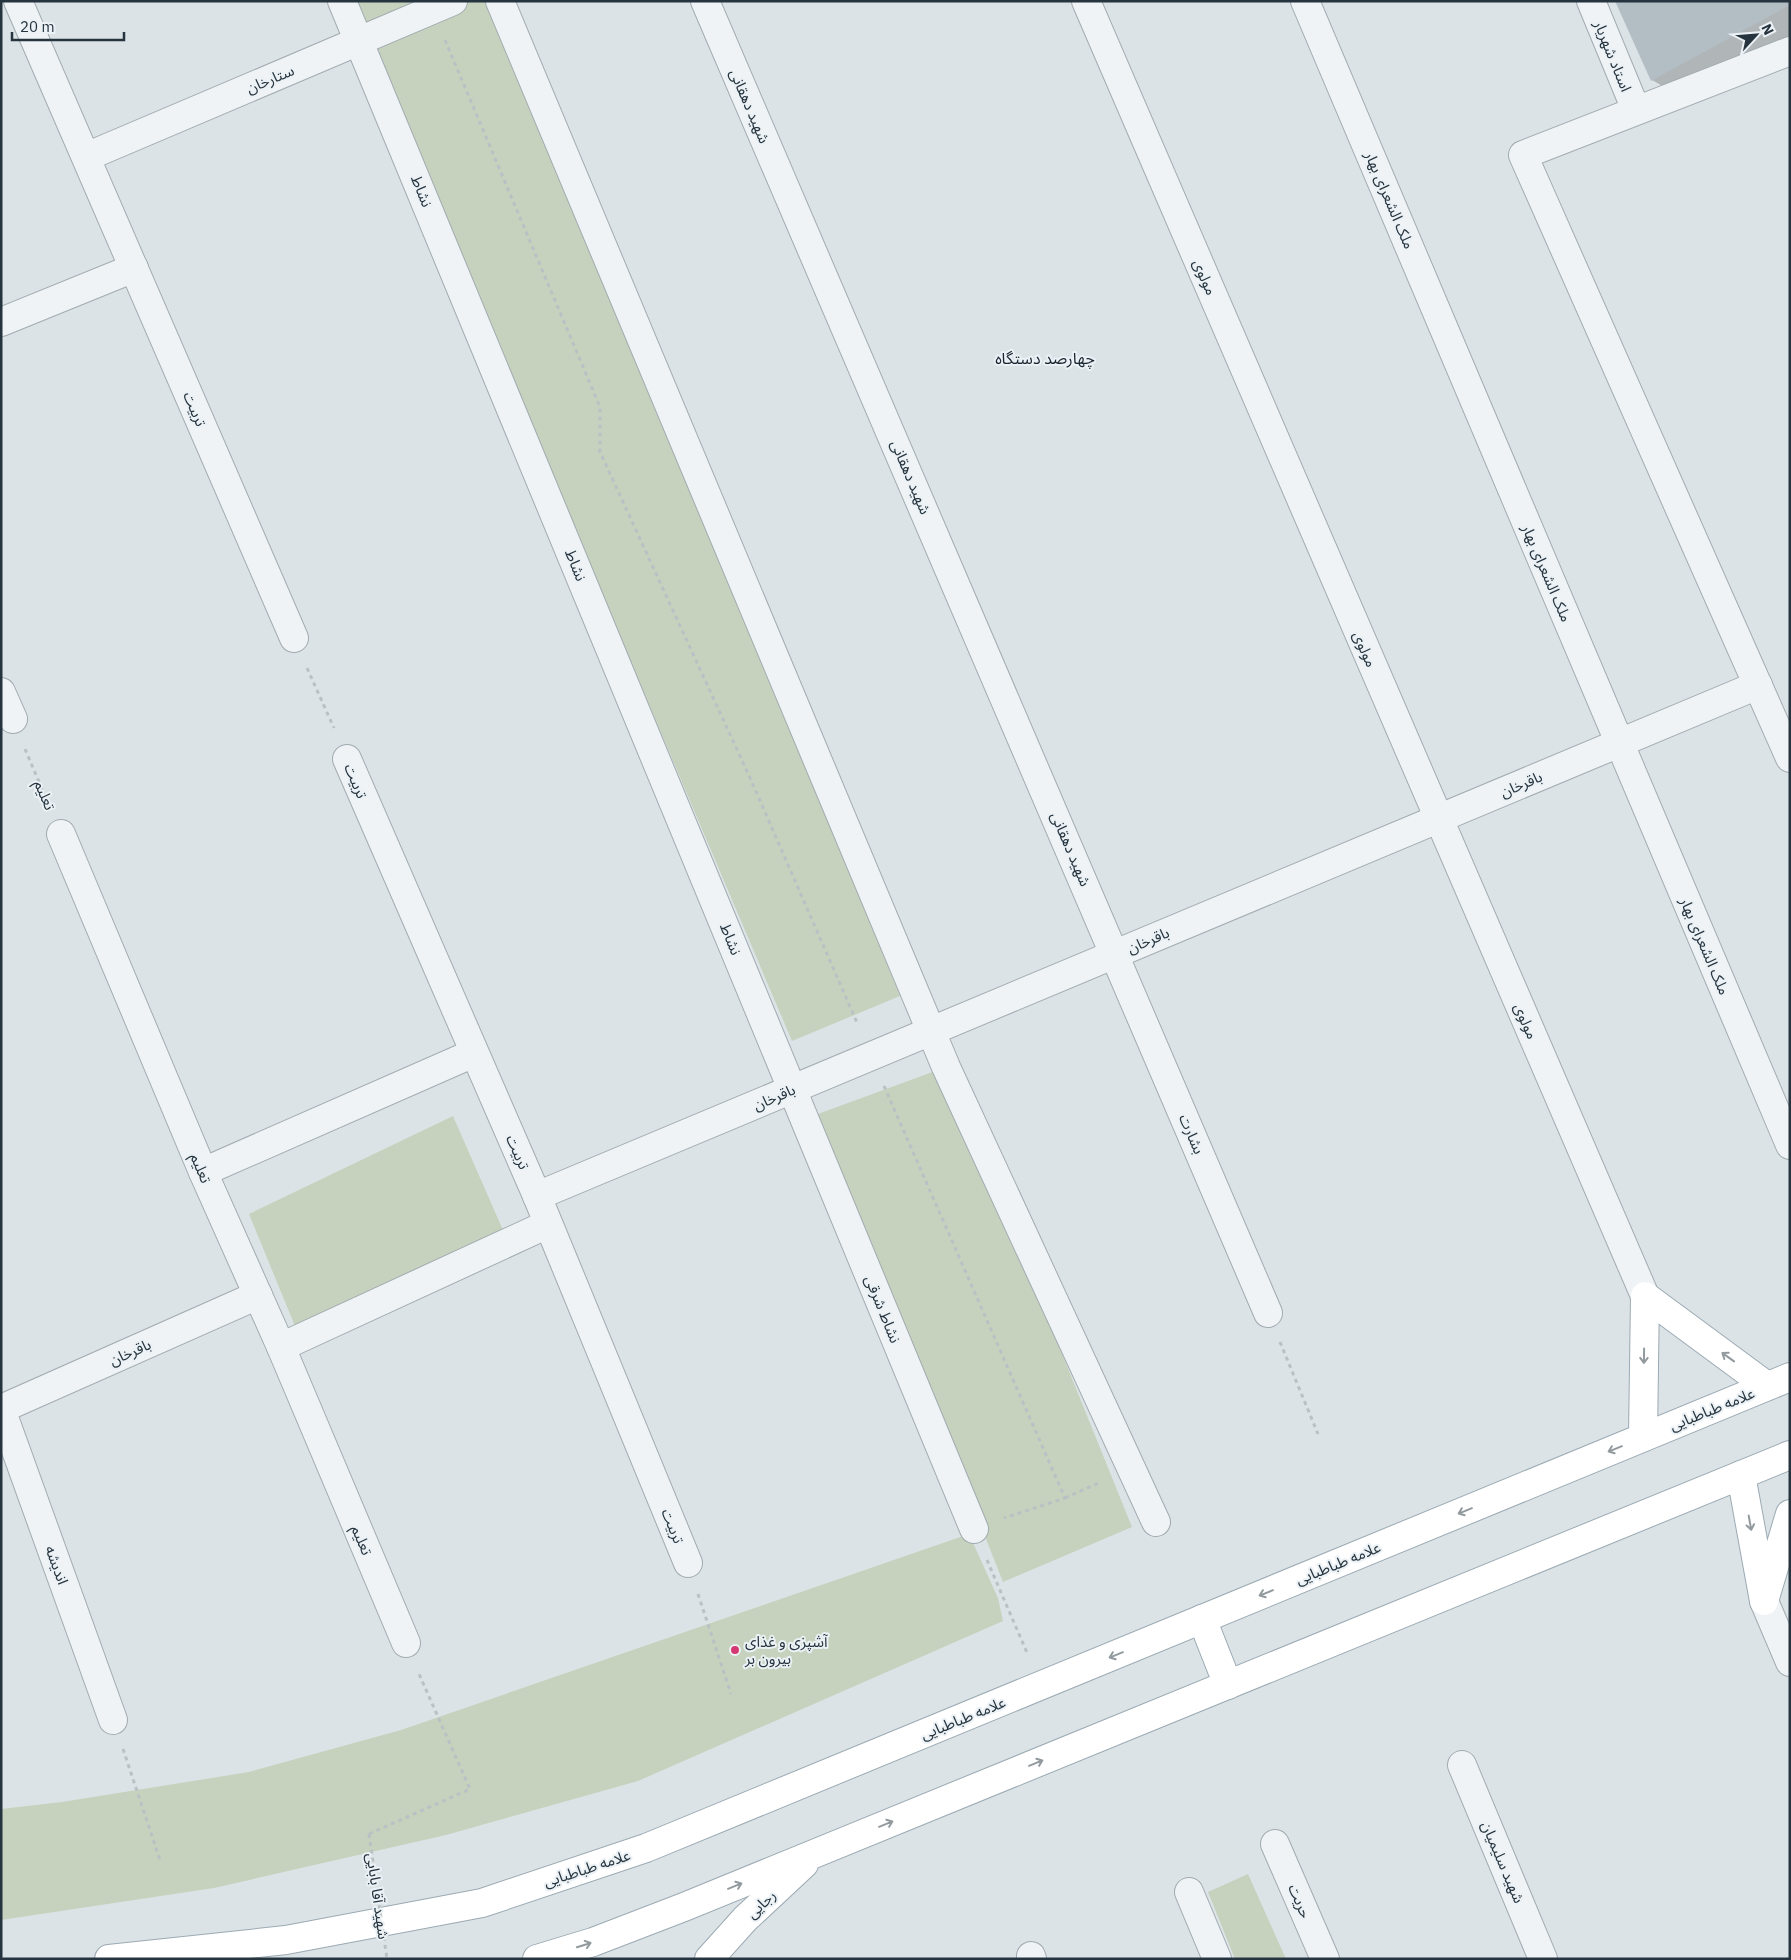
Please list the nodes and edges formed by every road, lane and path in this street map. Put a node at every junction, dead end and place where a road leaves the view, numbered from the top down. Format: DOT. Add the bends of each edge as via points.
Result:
graph roads {
  1 [pos="18,1"];
  2 [pos="342,1"];
  3 [pos="500,1"];
  4 [pos="705,1"];
  5 [pos="1086,1"];
  6 [pos="1305,1"];
  7 [pos="1591,1"];
  8 [pos="443,6"];
  9 [pos="360,41"];
  10 [pos="1790,51"];
  11 [pos="1636,110"];
  12 [pos="86,158"];
  13 [pos="134,268"];
  14 [pos="1,322"];
  15 [pos="294,638"];
  16 [pos="1758,685"];
  17 [pos="1,692"];
  18 [pos="12,719"];
  19 [pos="1619,743"];
  20 [pos="1790,758"];
  21 [pos="347,759"];
  22 [pos="1438,819"];
  23 [pos="61,834"];
  24 [pos="1116,954"];
  25 [pos="931,1031"];
  26 [pos="474,1053"];
  27 [pos="871,1057"];
  28 [pos="792,1089"];
  29 [pos="1790,1145"];
  30 [pos="203,1172"];
  31 [pos="537,1196"];
  32 [pos="548,1224"];
  33 [pos="258,1295"];
  34 [pos="1645,1296"];
  35 [pos="1268,1313"];
  36 [pos="282,1347"];
  37 [pos="1778,1382"];
  38 [pos="1,1409"];
  39 [pos="1318,1434"];
  40 [pos="1643,1438"];
  41 [pos="1790,1455"];
  42 [pos="1131,1469"];
  43 [pos="1741,1475"];
  44 [pos="1065,1498"];
  45 [pos="1790,1514"];
  46 [pos="1156,1522"];
  47 [pos="974,1528"];
  48 [pos="688,1563"];
  49 [pos="1764,1601"];
  50 [pos="1202,1619"];
  51 [pos="406,1643"];
  52 [pos="1790,1662"];
  53 [pos="1228,1684"];
  54 [pos="1041,1685"];
  55 [pos="730,1694"];
  56 [pos="113,1720"];
  57 [pos="1462,1765"];
  58 [pos="1275,1844"];
  59 [pos="817,1852"];
  60 [pos="160,1860"];
  61 [pos="1190,1892"];
  62 [pos="109,1959"];
  63 [pos="387,1959"];
  64 [pos="537,1959"];
  65 [pos="709,1959"];
  66 [pos="1217,1959"];
  67 [pos="1325,1959"];
  68 [pos="1543,1959"];
  1 -- 12 [label="street, تربیت"];
  2 -- 9 [label="street, نشاط"];
  3 -- 25 [label="street"];
  4 -- 24 [label="street, شهید دهقانی"];
  5 -- 22 [label="street, مولوی"];
  6 -- 19 [label="street, ملک الشعرای بهار"];
  7 -- 11 [label="street, استاد شهریار"];
  8 -- 9 [label="street, ستارخان"];
  8 -- 27 [label="path" via="600,407 600,452 751,780"];
  9 -- 12 [label="street, ستارخان"];
  9 -- 28 [label="street, نشاط"];
  10 -- 11 [label="street"];
  11 -- 16 [label="street" via="1523,155"];
  12 -- 13 [label="street, تربیت"];
  13 -- 14 [label="street"];
  13 -- 15 [label="street, تربیت"];
  15 -- 21 [label="path, تربیت"];
  16 -- 19 [label="street, باقرخان"];
  16 -- 20 [label="street"];
  17 -- 18 [label="street"];
  18 -- 23 [label="path, تعلیم"];
  19 -- 22 [label="street, باقرخان"];
  19 -- 29 [label="street, ملک الشعرای بهار"];
  21 -- 26 [label="street, تربیت"];
  22 -- 24 [label="street, باقرخان"];
  22 -- 34 [label="street, مولوی"];
  23 -- 30 [label="street, تعلیم"];
  24 -- 25 [label="street, باقرخان"];
  24 -- 35 [label="street, بشارت"];
  25 -- 27 [label="street, باقرخان"];
  25 -- 42 [label="street"];
  26 -- 30 [label="street"];
  26 -- 31 [label="street, تربیت"];
  27 -- 28 [label="street, باقرخان"];
  27 -- 44 [label="path"];
  28 -- 31 [label="street, باقرخان"];
  28 -- 47 [label="street, نشاط شرقی"];
  30 -- 33 [label="street, تعلیم"];
  31 -- 32 [label="street, تربیت"];
  32 -- 36 [label="street"];
  32 -- 48 [label="street, تربیت"];
  33 -- 36 [label="street, تعلیم"];
  33 -- 38 [label="street, باقرخان"];
  37 -- 34 [label="main road, one-way"];
  34 -- 40 [label="main road, one-way"];
  35 -- 39 [label="path"];
  36 -- 51 [label="street, تعلیم"];
  37 -- 40 [label="main road, علامه طباطبایی"];
  38 -- 56 [label="street, اندیشه"];
  40 -- 50 [label="main road, علامه طباطبایی, one-way"];
  41 -- 43 [label="main road"];
  42 -- 44 [label="path"];
  42 -- 46 [label="street"];
  43 -- 49 [label="main road, one-way"];
  43 -- 53 [label="main road"];
  44 -- 47 [label="path"];
  45 -- 49 [label="main road"];
  47 -- 54 [label="path"];
  48 -- 55 [label="path"];
  49 -- 52 [label="street"];
  50 -- 53 [label="main road"];
  50 -- 54 [label="main road, علامه طباطبایی, one-way"];
  51 -- 63 [label="path, شهید آقا بابایی, bridge" via="470,1789 368,1834"];
  59 -- 53 [label="main road, one-way"];
  54 -- 62 [label="main road, علامه طباطبایی" via="646,1848 482,1903 286,1940"];
  56 -- 60 [label="path"];
  57 -- 68 [label="street, شهید سلیمیان"];
  58 -- 67 [label="street, حریت"];
  64 -- 59 [label="main road, one-way" via="593,1942"];
  59 -- 65 [label="main road, رجایی"];
  61 -- 66 [label="street"];
}
